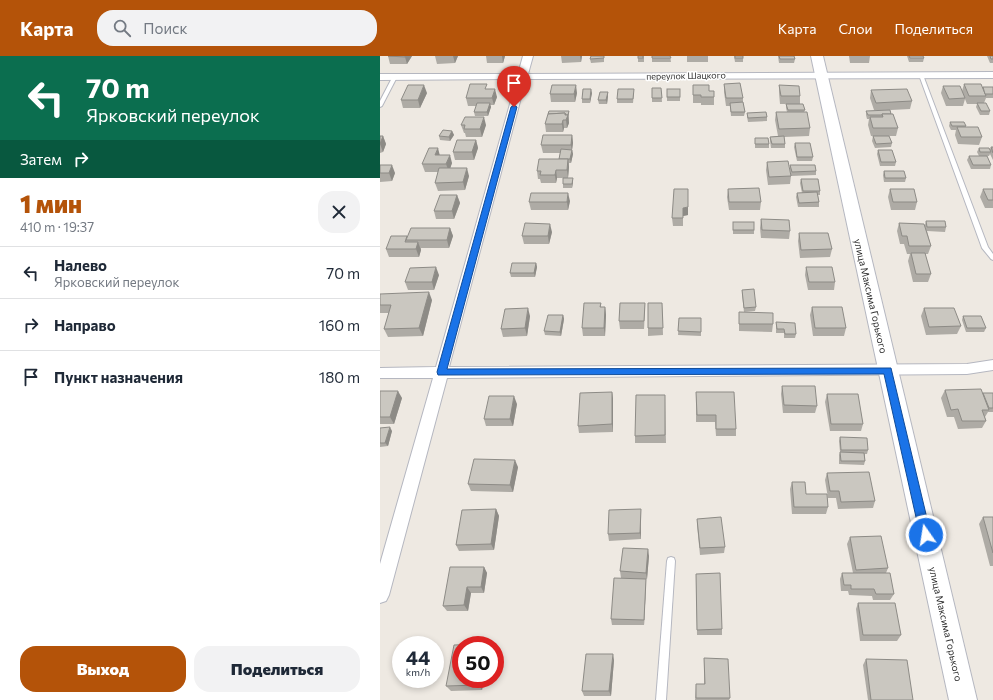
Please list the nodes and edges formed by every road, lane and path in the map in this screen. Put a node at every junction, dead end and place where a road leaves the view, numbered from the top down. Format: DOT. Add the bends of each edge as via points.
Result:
graph roads {
  1 [pos="528,56"];
  2 [pos="819,65"];
  3 [pos="921,75"];
  4 [pos="993,75"];
  5 [pos="380,77"];
  6 [pos="395,77"];
  7 [pos="522,78"];
  8 [pos="380,106"];
  9 [pos="993,258"];
  10 [pos="993,365"];
  11 [pos="888,370"];
  12 [pos="442,372"];
  13 [pos="380,373"];
  14 [pos="671,561"];
  15 [pos="380,595"];
  16 [pos="661,700"];
  17 [pos="963,700"];
  1 -- 7 [label="street"];
  2 -- 3 [label="street, переулок Шацкого"];
  2 -- 7 [label="street, переулок Шацкого"];
  2 -- 11 [label="main road, улица Максима Горького"];
  3 -- 4 [label="street, переулок Шацкого"];
  3 -- 9 [label="lane" via="982,241"];
  5 -- 6 [label="street, переулок Шацкого"];
  6 -- 7 [label="street, переулок Шацкого"];
  6 -- 8 [label="lane"];
  7 -- 12 [label="street"];
  10 -- 11 [label="street" via="967,369"];
  11 -- 12 [label="street"];
  11 -- 17 [label="main road, улица Максима Горького"];
  12 -- 13 [label="street"];
  12 -- 15 [label="street"];
  14 -- 16 [label="lane"];
}
